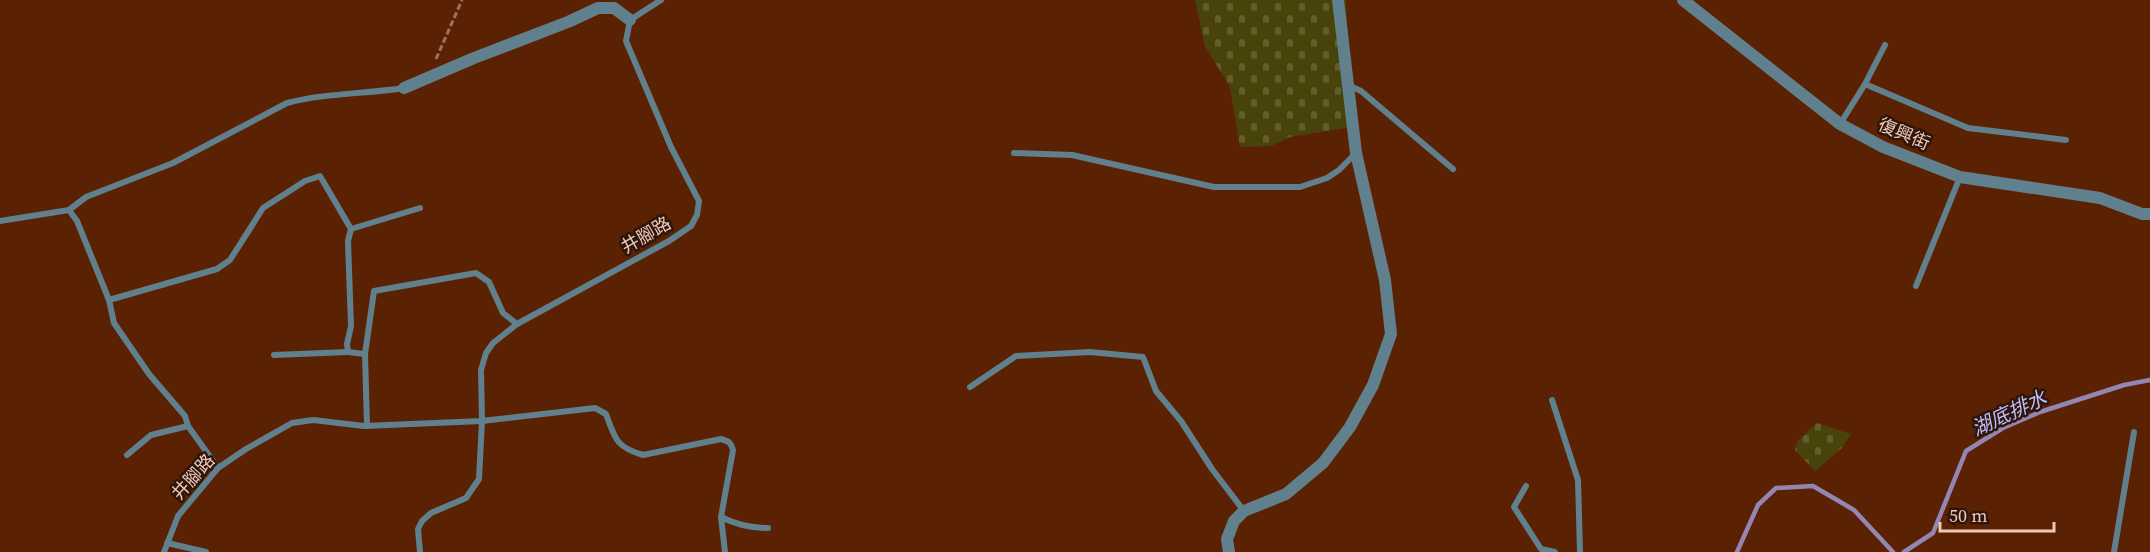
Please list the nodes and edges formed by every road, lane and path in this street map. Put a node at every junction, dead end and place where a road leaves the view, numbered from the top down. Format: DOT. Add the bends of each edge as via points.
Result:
graph roads {
  1 [pos="462,0"];
  2 [pos="661,0"];
  3 [pos="1338,0"];
  4 [pos="1683,0"];
  5 [pos="630,20"];
  6 [pos="1885,45"];
  7 [pos="429,78"];
  8 [pos="1865,84"];
  9 [pos="1348,85"];
  10 [pos="404,88"];
  11 [pos="1840,123"];
  12 [pos="2066,140"];
  13 [pos="1014,153"];
  14 [pos="1356,153"];
  15 [pos="1453,169"];
  16 [pos="1960,177"];
  17 [pos="420,208"];
  18 [pos="69,210"];
  19 [pos="2150,214"];
  20 [pos="0,221"];
  21 [pos="351,229"];
  22 [pos="1916,286"];
  23 [pos="109,300"];
  24 [pos="517,324"];
  25 [pos="348,352"];
  26 [pos="365,354"];
  27 [pos="274,355"];
  28 [pos="970,387"];
  29 [pos="1552,400"];
  30 [pos="482,421"];
  31 [pos="188,426"];
  32 [pos="367,426"];
  33 [pos="2134,432"];
  34 [pos="127,455"];
  35 [pos="219,468"];
  36 [pos="1526,486"];
  37 [pos="1244,511"];
  38 [pos="721,517"];
  39 [pos="768,528"];
  40 [pos="167,543"];
  41 [pos="164,552"];
  42 [pos="206,552"];
  43 [pos="420,552"];
  44 [pos="725,552"];
  45 [pos="1229,552"];
  46 [pos="1556,552"];
  47 [pos="1580,552"];
  48 [pos="2114,552"];
  1 -- 7 [label="path"];
  2 -- 5 [label="lane"];
  3 -- 9 [label="street"];
  4 -- 11 [label="street, 復興街"];
  5 -- 7 [label="street" via="614,8 598,8"];
  5 -- 24 [label="lane, 井腳路" via="626,41 671,147 699,201 697,215 691,226 669,241"];
  6 -- 8 [label="lane"];
  7 -- 10 [label="street"];
  8 -- 11 [label="lane"];
  8 -- 12 [label="lane" via="1968,128"];
  9 -- 14 [label="street"];
  9 -- 15 [label="lane" via="1361,91"];
  10 -- 18 [label="lane" via="287,103 173,163 86,197"];
  11 -- 16 [label="street, 復興街" via="1883,147"];
  13 -- 14 [label="lane" via="1072,155 1214,187 1300,187 1327,178"];
  14 -- 37 [label="street" via="1383,269 1391,334 1373,385 1350,427 1323,463 1286,494"];
  16 -- 19 [label="street, 復興街" via="2100,198"];
  16 -- 22 [label="lane"];
  17 -- 21 [label="lane"];
  18 -- 20 [label="lane"];
  18 -- 23 [label="lane"];
  21 -- 23 [label="lane" via="320,176 263,208 230,260 217,269"];
  21 -- 25 [label="lane"];
  23 -- 31 [label="lane" via="114,323 149,374 185,416"];
  24 -- 26 [label="lane" via="503,313 489,282 476,273 374,291"];
  24 -- 30 [label="lane, 井腳路" via="486,353 481,370"];
  25 -- 26 [label="lane"];
  25 -- 27 [label="lane"];
  26 -- 32 [label="lane"];
  28 -- 37 [label="lane" via="1016,356 1090,352 1143,357 1156,391"];
  29 -- 47 [label="lane" via="1578,480"];
  30 -- 32 [label="lane, 井腳路"];
  30 -- 38 [label="lane, 井腳路" via="595,408 606,414 615,440 643,455 727,440 733,450"];
  30 -- 43 [label="lane, 井腳路" via="479,479 466,498 422,521 418,529"];
  31 -- 34 [label="lane" via="151,435"];
  31 -- 35 [label="lane"];
  32 -- 35 [label="lane, 井腳路" via="313,420 292,423"];
  33 -- 48 [label="lane"];
  35 -- 40 [label="lane, 井腳路" via="178,516"];
  36 -- 46 [label="lane" via="1514,507 1541,549"];
  37 -- 45 [label="street" via="1234,521 1227,539"];
  38 -- 39 [label="lane" via="738,525"];
  38 -- 44 [label="lane, 井腳路"];
  40 -- 41 [label="lane, 井腳路"];
  40 -- 42 [label="lane"];
}
